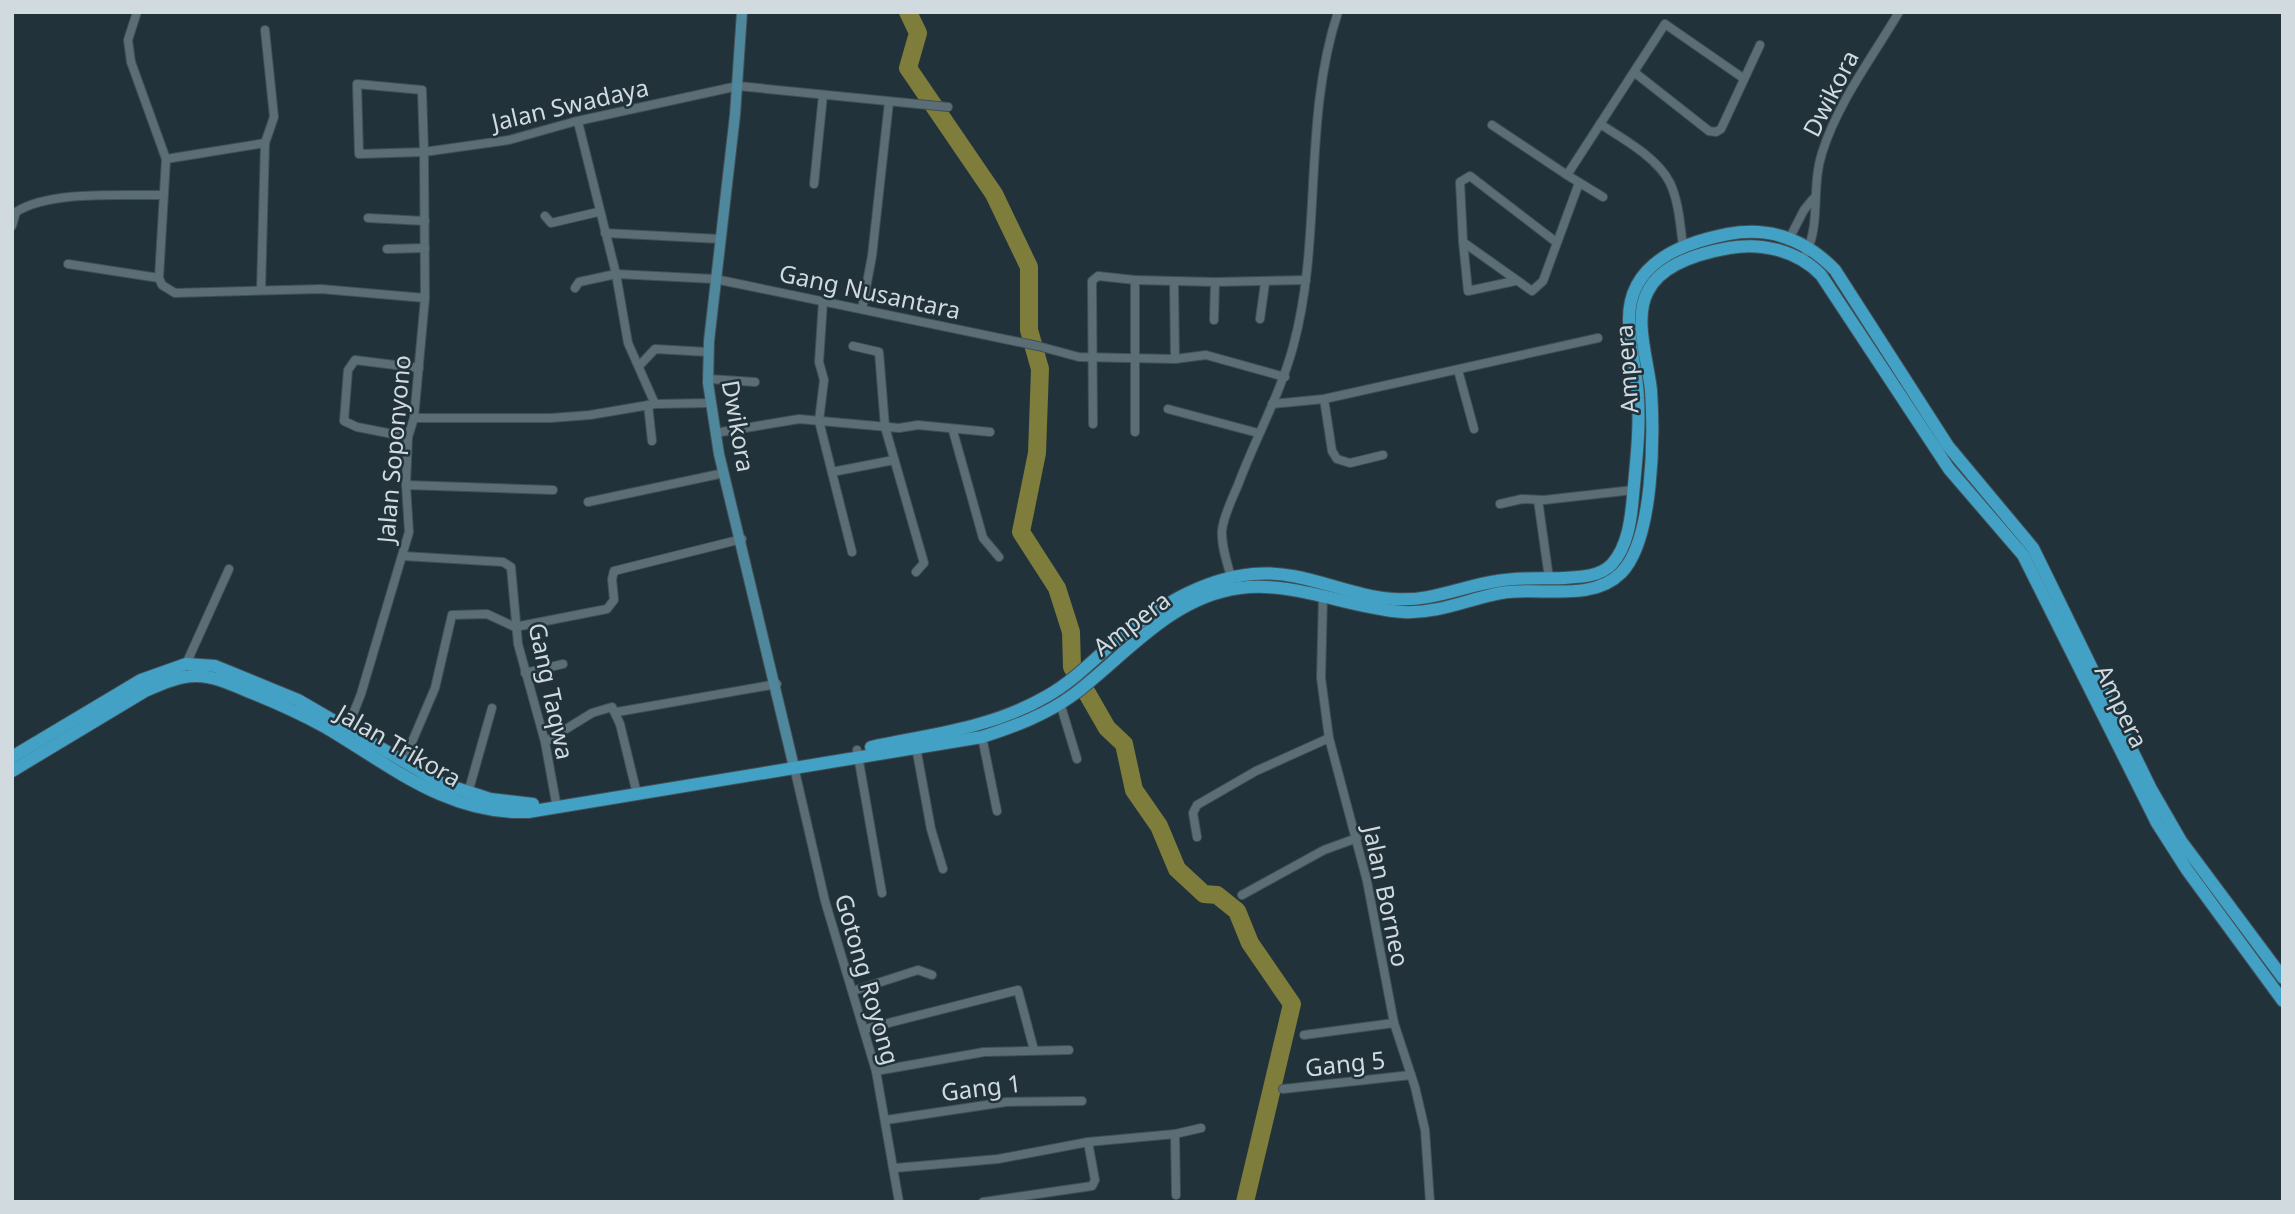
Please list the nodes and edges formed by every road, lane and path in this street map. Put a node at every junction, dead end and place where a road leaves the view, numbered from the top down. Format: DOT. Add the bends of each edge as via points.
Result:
graph roads {
  1 [pos="137,12"];
  2 [pos="742,12"];
  3 [pos="1338,12"];
  4 [pos="1899,12"];
  5 [pos="265,30"];
  6 [pos="1760,45"];
  7 [pos="1634,72"];
  8 [pos="1742,78"];
  9 [pos="737,86"];
  10 [pos="823,95"];
  11 [pos="889,102"];
  12 [pos="948,107"];
  13 [pos="578,122"];
  14 [pos="1600,124"];
  15 [pos="1492,125"];
  16 [pos="265,143"];
  17 [pos="424,152"];
  18 [pos="166,159"];
  19 [pos="1567,175"];
  20 [pos="1579,183"];
  21 [pos="814,184"];
  22 [pos="163,195"];
  23 [pos="1603,197"];
  24 [pos="1813,199"];
  25 [pos="598,212"];
  26 [pos="545,216"];
  27 [pos="368,218"];
  28 [pos="425,221"];
  29 [pos="12,226"];
  30 [pos="605,233"];
  31 [pos="1790,237"];
  32 [pos="720,239"];
  33 [pos="1463,242"];
  34 [pos="1556,242"];
  35 [pos="1683,246"];
  36 [pos="1809,247"];
  37 [pos="425,248"];
  38 [pos="387,249"];
  39 [pos="1785,252"];
  40 [pos="1803,259"];
  41 [pos="68,264"];
  42 [pos="616,274"];
  43 [pos="159,278"];
  44 [pos="715,278"];
  45 [pos="1135,280"];
  46 [pos="1306,280"];
  47 [pos="1174,281"];
  48 [pos="1515,281"];
  49 [pos="1215,282"];
  50 [pos="1265,283"];
  51 [pos="575,288"];
  52 [pos="261,290"];
  53 [pos="425,298"];
  54 [pos="823,301"];
  55 [pos="862,309"];
  56 [pos="1260,319"];
  57 [pos="1214,320"];
  58 [pos="1598,338"];
  59 [pos="853,346"];
  60 [pos="708,352"];
  61 [pos="1091,357"];
  62 [pos="1134,358"];
  63 [pos="1175,359"];
  64 [pos="639,366"];
  65 [pos="419,368"];
  66 [pos="1458,370"];
  67 [pos="1285,377"];
  68 [pos="709,379"];
  69 [pos="755,382"];
  70 [pos="1324,399"];
  71 [pos="652,404"];
  72 [pos="710,404"];
  73 [pos="1272,404"];
  74 [pos="1168,409"];
  75 [pos="414,418"];
  76 [pos="818,421"];
  77 [pos="1093,424"];
  78 [pos="885,427"];
  79 [pos="1474,429"];
  80 [pos="953,431"];
  81 [pos="990,432"];
  82 [pos="1135,432"];
  83 [pos="715,433"];
  84 [pos="1258,433"];
  85 [pos="408,437"];
  86 [pos="652,441"];
  87 [pos="1383,455"];
  88 [pos="894,460"];
  89 [pos="832,472"];
  90 [pos="724,473"];
  91 [pos="406,485"];
  92 [pos="553,490"];
  93 [pos="1633,490"];
  94 [pos="1538,500"];
  95 [pos="588,502"];
  96 [pos="1500,504"];
  97 [pos="742,539"];
  98 [pos="852,552"];
  99 [pos="403,556"];
  100 [pos="999,557"];
  101 [pos="229,569"];
  102 [pos="916,572"];
  103 [pos="1255,573"];
  104 [pos="1231,577"];
  105 [pos="1549,578"];
  106 [pos="1254,588"];
  107 [pos="1323,596"];
  108 [pos="515,627"];
  109 [pos="186,664"];
  110 [pos="563,664"];
  111 [pos="1094,669"];
  112 [pos="525,673"];
  113 [pos="777,684"];
  114 [pos="1069,690"];
  115 [pos="1060,704"];
  116 [pos="492,708"];
  117 [pos="617,712"];
  118 [pos="348,727"];
  119 [pos="59,736"];
  120 [pos="982,737"];
  121 [pos="1329,738"];
  122 [pos="545,742"];
  123 [pos="916,747"];
  124 [pos="858,753"];
  125 [pos="12,757"];
  126 [pos="1077,760"];
  127 [pos="403,763"];
  128 [pos="794,764"];
  129 [pos="12,771"];
  130 [pos="636,791"];
  131 [pos="468,793"];
  132 [pos="556,805"];
  133 [pos="997,811"];
  134 [pos="1197,837"];
  135 [pos="1357,838"];
  136 [pos="2192,866"];
  137 [pos="943,869"];
  138 [pos="883,893"];
  139 [pos="1242,895"];
  140 [pos="932,975"];
  141 [pos="2283,978"];
  142 [pos="853,990"];
  143 [pos="2283,1000"];
  144 [pos="1394,1023"];
  145 [pos="865,1029"];
  146 [pos="1304,1035"];
  147 [pos="1034,1050"];
  148 [pos="1069,1050"];
  149 [pos="876,1071"];
  150 [pos="1411,1075"];
  151 [pos="1283,1089"];
  152 [pos="1082,1101"];
  153 [pos="887,1120"];
  154 [pos="1200,1128"];
  155 [pos="1175,1134"];
  156 [pos="1087,1142"];
  157 [pos="895,1168"];
  158 [pos="1176,1195"];
  159 [pos="899,1202"];
  160 [pos="983,1202"];
  161 [pos="1430,1202"];
  1 -- 18 [label="street" via="128,40 131,62"];
  2 -- 9 [label="street, Dwikora"];
  3 -- 46 [label="street" via="1324,55 1319,93"];
  4 -- 24 [label="street, Dwikora" via="1840,112 1822,153"];
  5 -- 16 [label="street" via="274,117"];
  6 -- 8 [label="street"];
  7 -- 8 [label="street" via="1665,24"];
  7 -- 8 [label="street" via="1714,132 1721,129"];
  7 -- 14 [label="street"];
  9 -- 10 [label="street, Jalan Swadaya"];
  9 -- 13 [label="street, Jalan Swadaya"];
  9 -- 32 [label="street, Dwikora"];
  10 -- 11 [label="street, Jalan Swadaya"];
  10 -- 21 [label="street"];
  11 -- 12 [label="street, Jalan Swadaya"];
  11 -- 55 [label="street"];
  13 -- 17 [label="street, Jalan Swadaya" via="509,140"];
  13 -- 25 [label="street"];
  14 -- 19 [label="street"];
  14 -- 35 [label="street" via="1668,179"];
  15 -- 19 [label="street"];
  16 -- 18 [label="street"];
  16 -- 52 [label="street"];
  17 -- 17 [label="street" via="359,154 357,84 422,90"];
  17 -- 28 [label="street, Jalan Soponyono"];
  18 -- 22 [label="street"];
  19 -- 20 [label="street"];
  20 -- 23 [label="street"];
  20 -- 34 [label="street"];
  22 -- 29 [label="street" via="86,197 38,204 16,212"];
  22 -- 43 [label="street"];
  24 -- 31 [label="street, Dwikora"];
  24 -- 36 [label="street, Dwikora" via="1814,231"];
  25 -- 26 [label="street" via="551,223"];
  25 -- 30 [label="street"];
  27 -- 28 [label="street"];
  28 -- 37 [label="street, Jalan Soponyono"];
  30 -- 32 [label="street"];
  30 -- 42 [label="street"];
  31 -- 35 [label="main road, Ampera" via="1745,232"];
  31 -- 36 [label="main road, Ampera"];
  31 -- 39 [label="street, Dwikora"];
  32 -- 44 [label="street, Dwikora"];
  33 -- 34 [label="street" via="1460,182 1466,175"];
  33 -- 48 [label="street"];
  33 -- 48 [label="street" via="1468,291"];
  34 -- 48 [label="street" via="1540,285 1532,290"];
  35 -- 93 [label="main road, Ampera" via="1654,263 1635,285 1631,299 1629,322 1638,396"];
  36 -- 40 [label="street, Dwikora"];
  36 -- 136 [label="main road, Ampera" via="1843,281 1962,466 2033,548"];
  37 -- 38 [label="street"];
  37 -- 53 [label="street, Jalan Soponyono"];
  39 -- 40 [label="main road, Ampera"];
  39 -- 107 [label="main road, Ampera" via="1741,246 1706,253 1665,272 1646,294 1642,315 1652,416 1647,499 1635,551 1615,579 1575,591 1502,593 1421,611 1392,611"];
  40 -- 136 [label="main road, Ampera" via="1830,287 1949,469 2022,555 2143,796"];
  41 -- 43 [label="street"];
  42 -- 44 [label="street, Gang Nusantara"];
  42 -- 51 [label="street, Gang Nusantara" via="579,282"];
  42 -- 64 [label="street" via="628,343"];
  43 -- 52 [label="street" via="175,293"];
  44 -- 54 [label="street, Gang Nusantara"];
  44 -- 60 [label="street, Dwikora"];
  45 -- 47 [label="street"];
  45 -- 61 [label="street" via="1094,278"];
  45 -- 62 [label="street"];
  46 -- 50 [label="street"];
  46 -- 67 [label="street"];
  47 -- 49 [label="street"];
  47 -- 63 [label="street"];
  49 -- 50 [label="street"];
  49 -- 57 [label="street"];
  50 -- 56 [label="street"];
  52 -- 53 [label="street" via="321,289"];
  53 -- 65 [label="street, Jalan Soponyono"];
  54 -- 55 [label="street, Gang Nusantara"];
  54 -- 76 [label="street" via="819,362 824,380"];
  55 -- 61 [label="street, Gang Nusantara"];
  58 -- 66 [label="street"];
  59 -- 78 [label="street" via="879,352"];
  60 -- 64 [label="street" via="654,349"];
  60 -- 68 [label="street, Dwikora"];
  61 -- 62 [label="street, Gang Nusantara"];
  61 -- 77 [label="street"];
  62 -- 63 [label="street, Gang Nusantara"];
  62 -- 82 [label="street"];
  63 -- 67 [label="street, Gang Nusantara" via="1206,355"];
  64 -- 71 [label="street"];
  65 -- 75 [label="street, Jalan Soponyono"];
  65 -- 85 [label="street" via="355,360 348,370 344,421"];
  66 -- 70 [label="street"];
  66 -- 79 [label="street"];
  67 -- 73 [label="street"];
  68 -- 69 [label="street"];
  68 -- 72 [label="street, Dwikora"];
  70 -- 73 [label="street"];
  70 -- 87 [label="street" via="1337,459 1350,463"];
  71 -- 72 [label="street"];
  71 -- 75 [label="street" via="551,418"];
  71 -- 86 [label="street"];
  72 -- 83 [label="street, Dwikora"];
  73 -- 84 [label="street"];
  74 -- 84 [label="street"];
  75 -- 85 [label="street, Jalan Soponyono"];
  76 -- 78 [label="street"];
  76 -- 83 [label="street" via="799,419"];
  76 -- 89 [label="street"];
  78 -- 80 [label="street" via="918,425"];
  78 -- 88 [label="street"];
  80 -- 81 [label="street"];
  80 -- 100 [label="street" via="983,538"];
  83 -- 90 [label="street, Dwikora"];
  84 -- 104 [label="street" via="1222,530"];
  85 -- 91 [label="street, Jalan Soponyono"];
  88 -- 89 [label="street"];
  88 -- 102 [label="street" via="923,564"];
  89 -- 98 [label="street"];
  90 -- 95 [label="street"];
  90 -- 97 [label="street, Dwikora"];
  91 -- 92 [label="street"];
  91 -- 99 [label="street, Jalan Soponyono" via="410,532"];
  93 -- 94 [label="street"];
  93 -- 105 [label="main road, Ampera" via="1626,536 1610,566 1596,574"];
  94 -- 96 [label="street"];
  94 -- 105 [label="street"];
  97 -- 108 [label="street" via="614,571 614,600 607,609"];
  97 -- 113 [label="street, Dwikora"];
  99 -- 108 [label="street, Gang Taqwa" via="507,564 515,583"];
  99 -- 118 [label="street, Jalan Soponyono"];
  101 -- 109 [label="street"];
  103 -- 104 [label="main road, Ampera"];
  103 -- 105 [label="main road, Ampera" via="1289,575 1410,600 1499,580"];
  103 -- 106 [label="main road"];
  104 -- 111 [label="main road, Ampera" via="1159,608"];
  106 -- 107 [label="main road, Ampera" via="1285,588"];
  106 -- 111 [label="main road, Ampera" via="1222,592 1177,612"];
  107 -- 121 [label="street, Jalan Borneo" via="1321,678"];
  108 -- 112 [label="street, Gang Taqwa"];
  108 -- 127 [label="street" via="487,614 452,615 435,688"];
  109 -- 118 [label="main road, Jalan Trikora" via="241,674"];
  109 -- 119 [label="main road, Jalan Trikora" via="141,680"];
  110 -- 112 [label="street"];
  111 -- 114 [label="main road, Ampera"];
  112 -- 122 [label="street, Gang Taqwa"];
  113 -- 117 [label="street"];
  113 -- 128 [label="street, Dwikora"];
  114 -- 115 [label="main road, Ampera"];
  114 -- 124 [label="main road, Ampera" via="994,722"];
  115 -- 120 [label="main road, Ampera"];
  115 -- 126 [label="street"];
  116 -- 131 [label="street"];
  117 -- 122 [label="street" via="608,707 592,713"];
  117 -- 130 [label="street"];
  118 -- 127 [label="main road, Jalan Trikora"];
  119 -- 125 [label="main road, Jalan Trikora"];
  119 -- 129 [label="main road, Jalan Trikora"];
  119 -- 132 [label="main road, Jalan Trikora" via="145,691 180,678 203,677 281,704 457,803 509,813"];
  120 -- 123 [label="main road, Ampera"];
  120 -- 133 [label="street"];
  121 -- 134 [label="street" via="1256,771 1197,805 1193,813"];
  121 -- 135 [label="street, Jalan Borneo"];
  122 -- 132 [label="street, Gang Taqwa"];
  123 -- 124 [label="main road, Ampera"];
  123 -- 137 [label="street" via="930,830"];
  124 -- 128 [label="main road, Ampera"];
  124 -- 138 [label="street"];
  127 -- 131 [label="main road, Jalan Trikora"];
  128 -- 130 [label="main road, Jalan Trikora"];
  128 -- 142 [label="street, Gotong Royong" via="825,901"];
  130 -- 132 [label="main road, Jalan Trikora"];
  131 -- 132 [label="main road, Jalan Trikora" via="509,803"];
  135 -- 139 [label="street" via="1324,850"];
  135 -- 144 [label="street, Jalan Borneo"];
  136 -- 141 [label="main road, Ampera"];
  136 -- 143 [label="main road, Ampera"];
  140 -- 142 [label="street" via="918,970"];
  142 -- 145 [label="street, Gotong Royong"];
  144 -- 146 [label="street"];
  144 -- 150 [label="street, Jalan Borneo"];
  145 -- 147 [label="street" via="1018,990"];
  145 -- 149 [label="street, Gotong Royong"];
  147 -- 148 [label="street"];
  147 -- 149 [label="street" via="948,1056"];
  149 -- 153 [label="street, Gotong Royong"];
  150 -- 151 [label="street, Gang 5"];
  150 -- 161 [label="street, Jalan Borneo" via="1425,1130"];
  152 -- 153 [label="street, Gang 1" via="1006,1102"];
  153 -- 157 [label="street, Gotong Royong"];
  154 -- 155 [label="street"];
  155 -- 156 [label="street"];
  155 -- 158 [label="street"];
  156 -- 157 [label="street" via="998,1159"];
  156 -- 160 [label="street" via="1095,1180 1092,1186"];
  157 -- 159 [label="street, Gotong Royong"];
}
